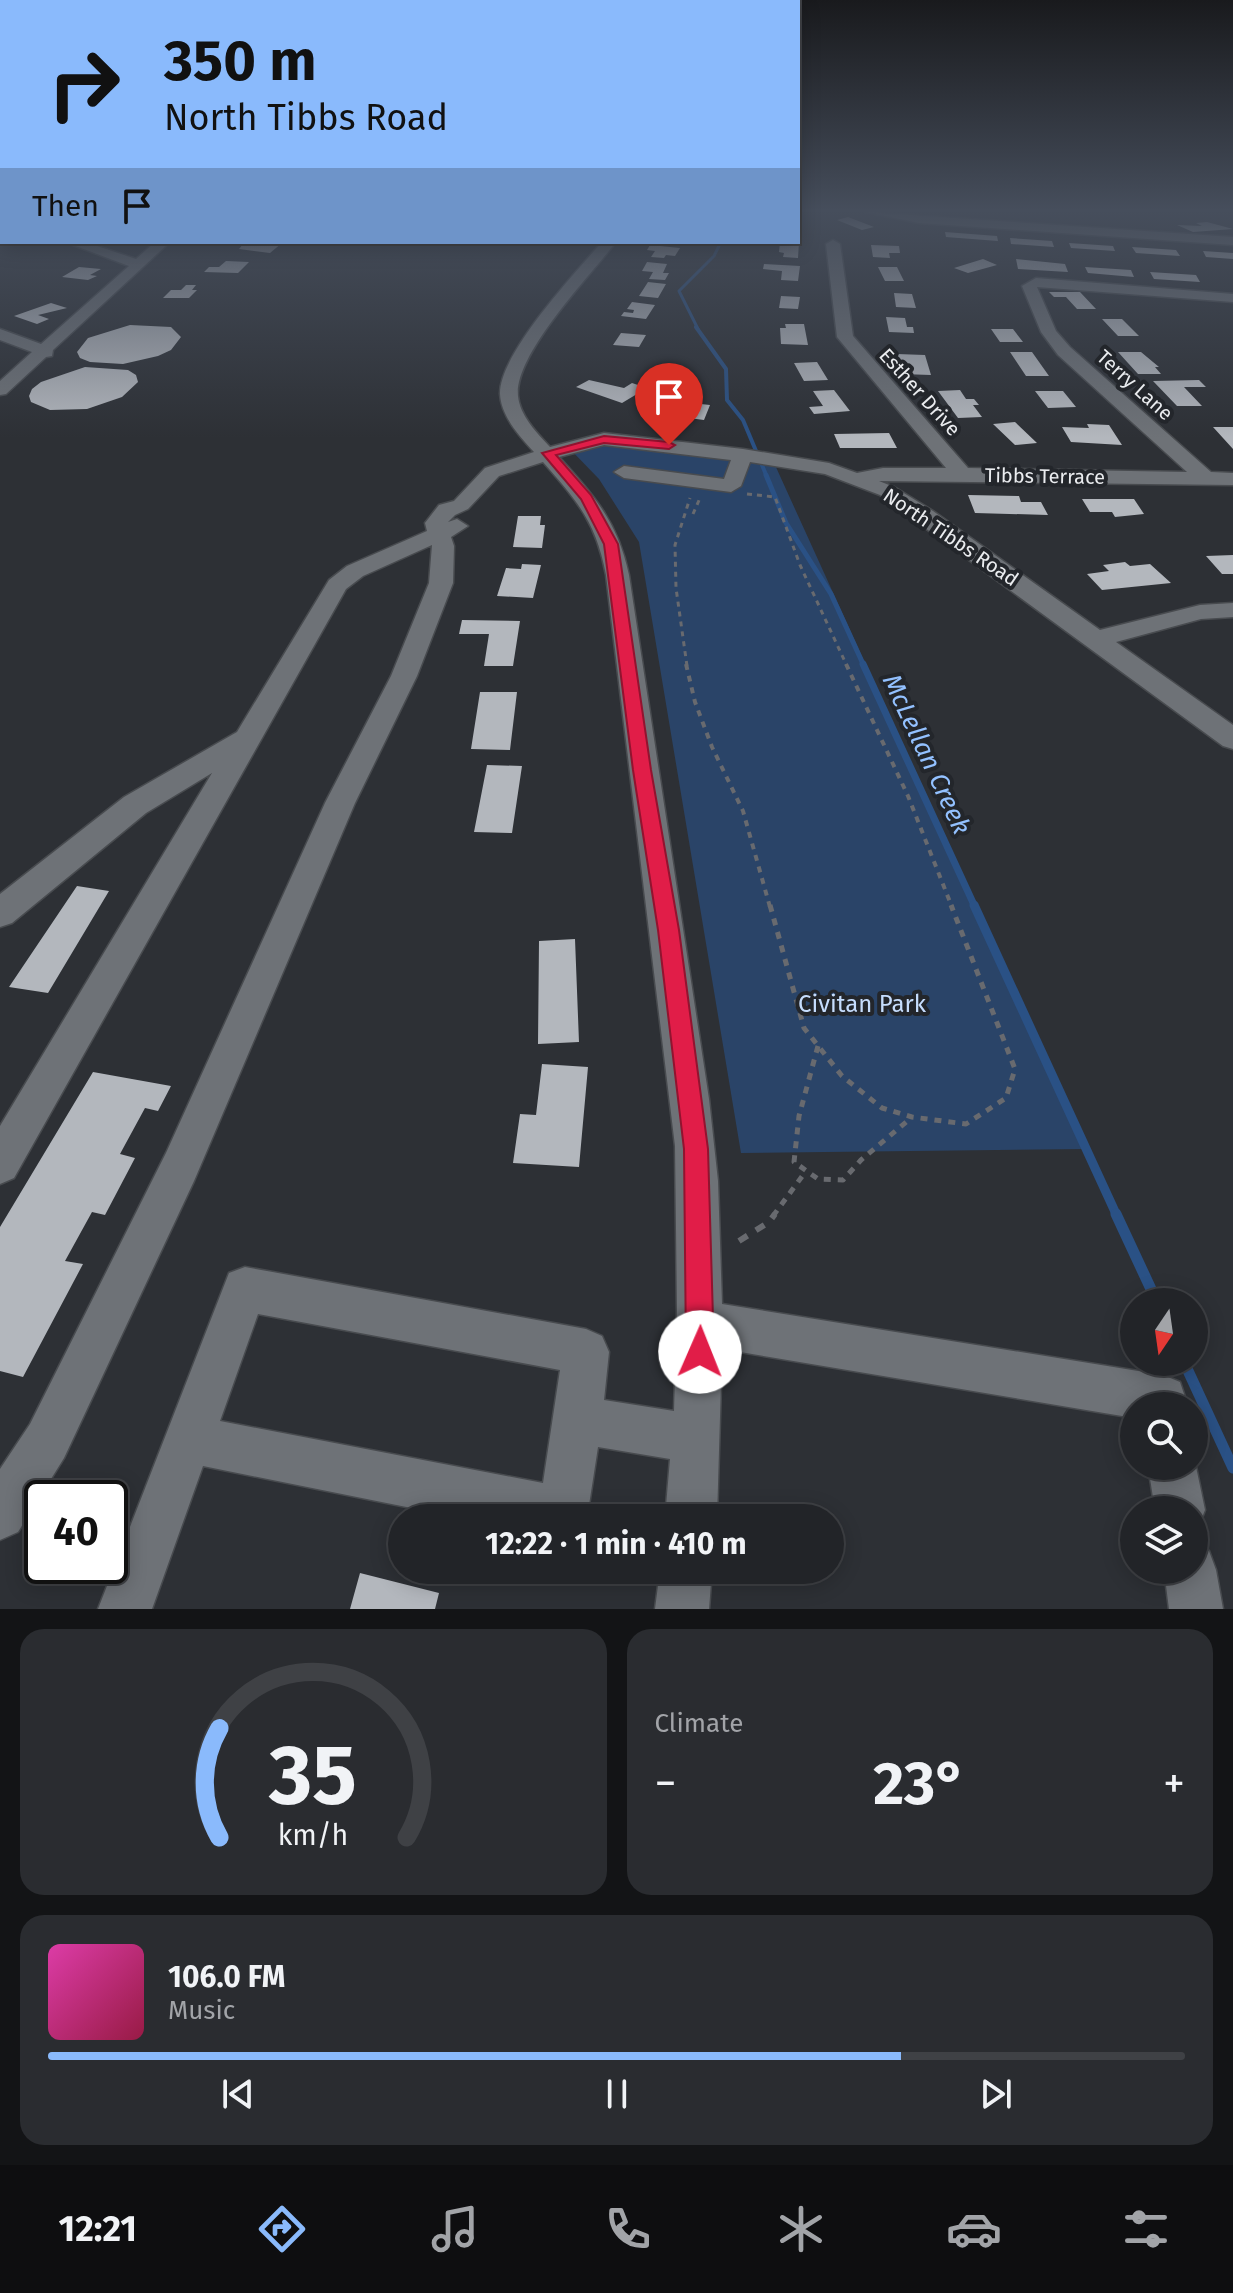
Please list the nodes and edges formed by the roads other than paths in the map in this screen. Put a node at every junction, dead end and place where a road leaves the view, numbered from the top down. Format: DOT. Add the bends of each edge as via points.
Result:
graph roads {
  1 [pos="114,287"];
  2 [pos="572,287"];
  3 [pos="839,287"];
  4 [pos="1029,287"];
  5 [pos="1099,287"];
  6 [pos="1233,298"];
  7 [pos="0,334"];
  8 [pos="46,352"];
  9 [pos="0,390"];
  10 [pos="551,436"];
  11 [pos="745,455"];
  12 [pos="624,472"];
  13 [pos="962,474"];
  14 [pos="858,478"];
  15 [pos="1206,479"];
  16 [pos="1233,479"];
  17 [pos="451,519"];
  18 [pos="1233,610"];
  19 [pos="1097,639"];
  20 [pos="248,738"];
  21 [pos="1233,739"];
  22 [pos="2,914"];
  23 [pos="0,1164"];
  24 [pos="701,1323"];
  25 [pos="1120,1392"];
  26 [pos="577,1420"];
  27 [pos="189,1439"];
  28 [pos="697,1439"];
  29 [pos="692,1504"];
  30 [pos="0,1514"];
  31 [pos="685,1584"];
  32 [pos="1192,1584"];
  33 [pos="125,1609"];
  34 [pos="682,1609"];
  35 [pos="1196,1609"];
  1 -- 8 [label="street"];
  2 -- 10 [label="street, North Tibbs Road" via="518,365 508,390 518,423"];
  3 -- 13 [label="street, Esther Drive" via="845,337"];
  4 -- 15 [label="street, Terry Lane" via="1049,332 1064,351"];
  5 -- 6 [label="street, Terry Lane"];
  7 -- 8 [label="street"];
  8 -- 9 [label="street"];
  10 -- 11 [label="street, North Tibbs Road"];
  10 -- 17 [label="street" via="492,472"];
  10 -- 24 [label="street" via="611,544 696,1149"];
  11 -- 12 [label="street" via="731,486"];
  11 -- 14 [label="street, North Tibbs Road"];
  13 -- 14 [label="street, Tibbs Terrace"];
  13 -- 15 [label="street, Tibbs Terrace"];
  14 -- 19 [label="street, North Tibbs Road" via="925,516"];
  15 -- 16 [label="street, Tibbs Terrace"];
  17 -- 20 [label="street" via="337,585"];
  17 -- 30 [label="street" via="441,583 404,676 340,803 180,1167 47,1441"];
  18 -- 19 [label="street" via="1200,612"];
  19 -- 21 [label="street, North Tibbs Road"];
  20 -- 22 [label="street" via="135,805"];
  20 -- 23 [label="street"];
  24 -- 25 [label="street"];
  24 -- 28 [label="street"];
  26 -- 27 [label="street" via="564,1513"];
  26 -- 27 [label="street" via="586,1352 245,1289"];
  26 -- 28 [label="street"];
  27 -- 33 [label="street"];
  28 -- 29 [label="street"];
  31 -- 34 [label="street"];
  32 -- 35 [label="street"];
}
